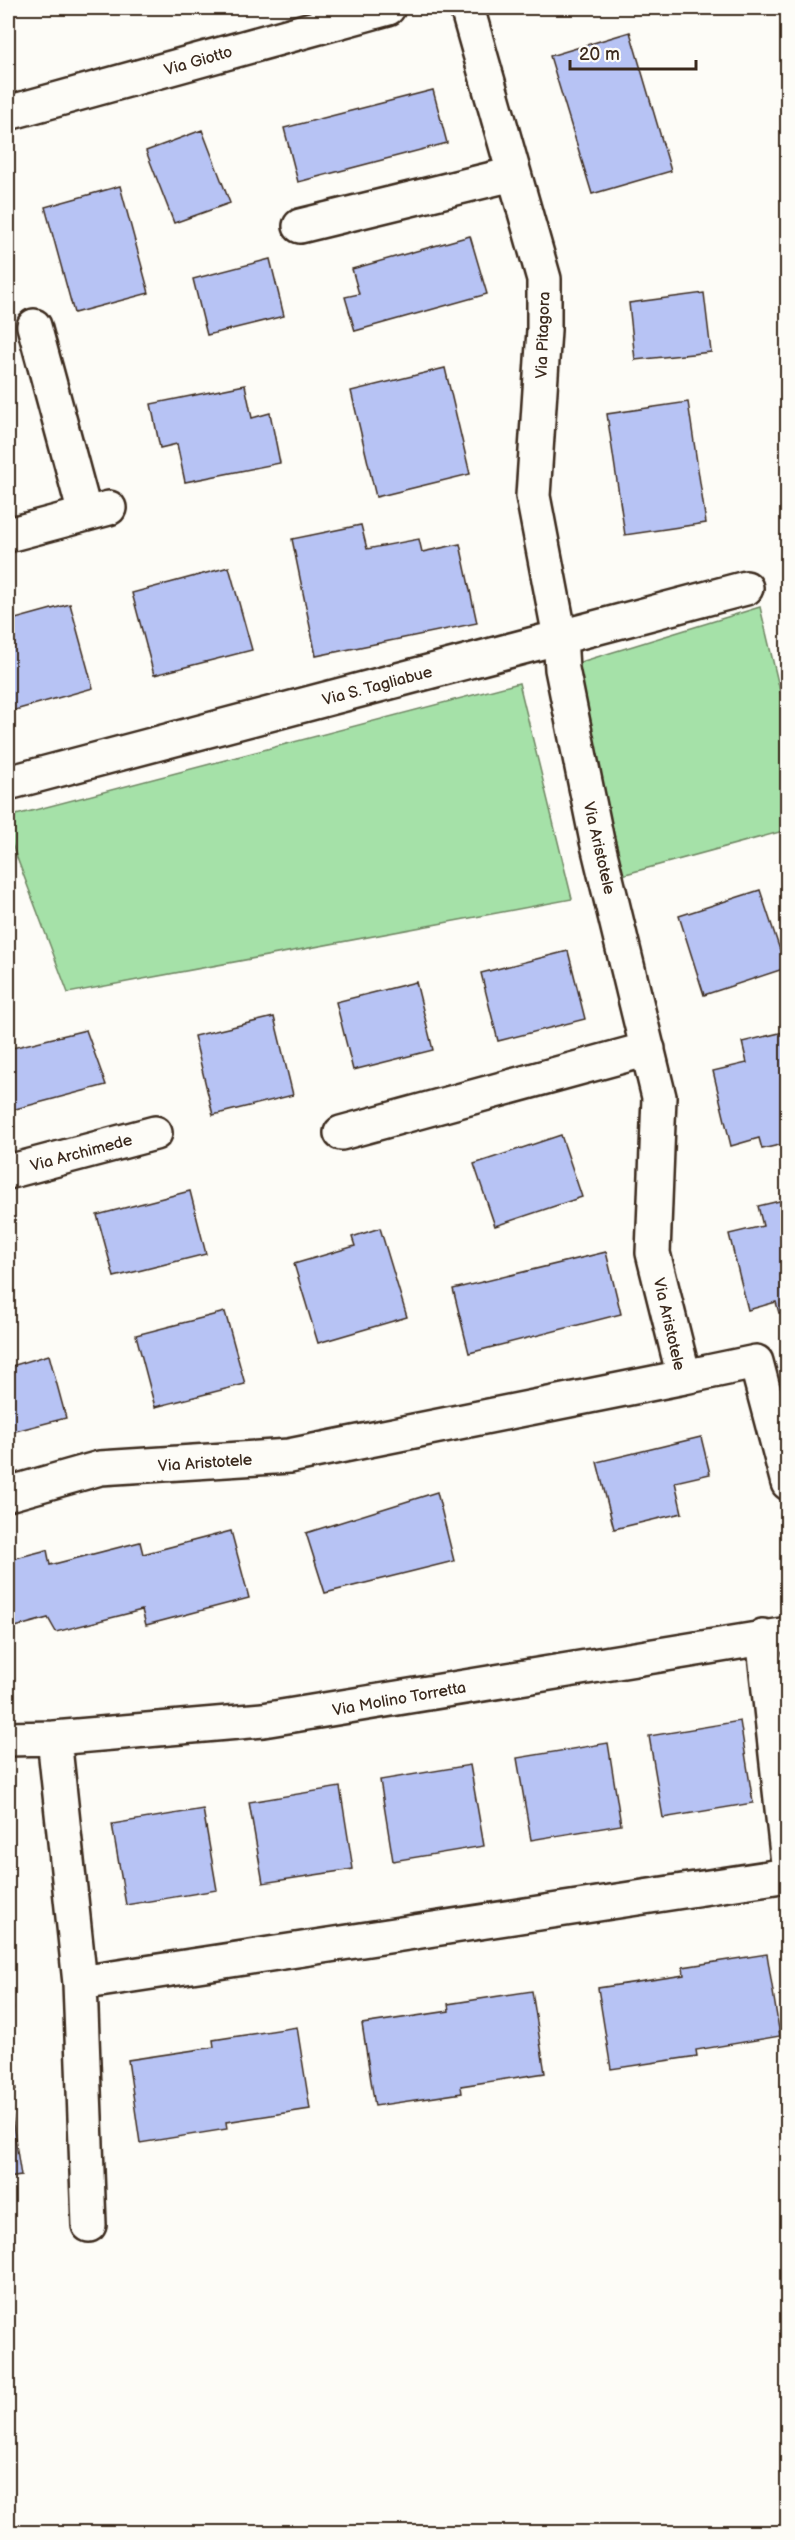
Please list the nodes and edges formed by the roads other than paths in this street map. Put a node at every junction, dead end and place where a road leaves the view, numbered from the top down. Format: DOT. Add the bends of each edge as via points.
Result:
graph roads {
  1 [pos="387,8"];
  2 [pos="467,8"];
  3 [pos="10,104"];
  4 [pos="513,174"];
  5 [pos="300,226"];
  6 [pos="34,326"];
  7 [pos="8,535"];
  8 [pos="746,588"];
  9 [pos="560,637"];
  10 [pos="562,669"];
  11 [pos="8,783"];
  12 [pos="648,1049"];
  13 [pos="155,1133"];
  14 [pos="341,1133"];
  15 [pos="8,1172"];
  16 [pos="684,1377"];
  17 [pos="788,1484"];
  18 [pos="8,1494"];
  19 [pos="775,1635"];
  20 [pos="54,1738"];
  21 [pos="8,1739"];
  22 [pos="788,1863"];
  23 [pos="788,1875"];
  24 [pos="80,1983"];
  25 [pos="89,2225"];
  1 -- 3 [label="street, Via Giotto"];
  2 -- 4 [label="street, Via Pitagora"];
  4 -- 5 [label="street"];
  4 -- 9 [label="street, Via Pitagora" via="544,279 532,496"];
  6 -- 7 [label="street" via="97,511"];
  8 -- 9 [label="street, Via S. Tagliabue"];
  9 -- 10 [label="street, Via Pitagora"];
  9 -- 11 [label="street, Via S. Tagliabue"];
  10 -- 12 [label="street, Via Aristotele" via="597,841"];
  12 -- 14 [label="street"];
  12 -- 16 [label="street, Via Aristotele" via="659,1097 653,1253"];
  13 -- 15 [label="street, Via Archimede"];
  16 -- 17 [label="street" via="756,1362"];
  16 -- 18 [label="street, Via Aristotele" via="288,1456 100,1468"];
  19 -- 20 [label="street, Via Molino Torretta" via="262,1720"];
  19 -- 22 [label="street"];
  20 -- 21 [label="street, Via Molino Torretta"];
  20 -- 24 [label="street"];
  23 -- 24 [label="street"];
  24 -- 25 [label="street"];
}
